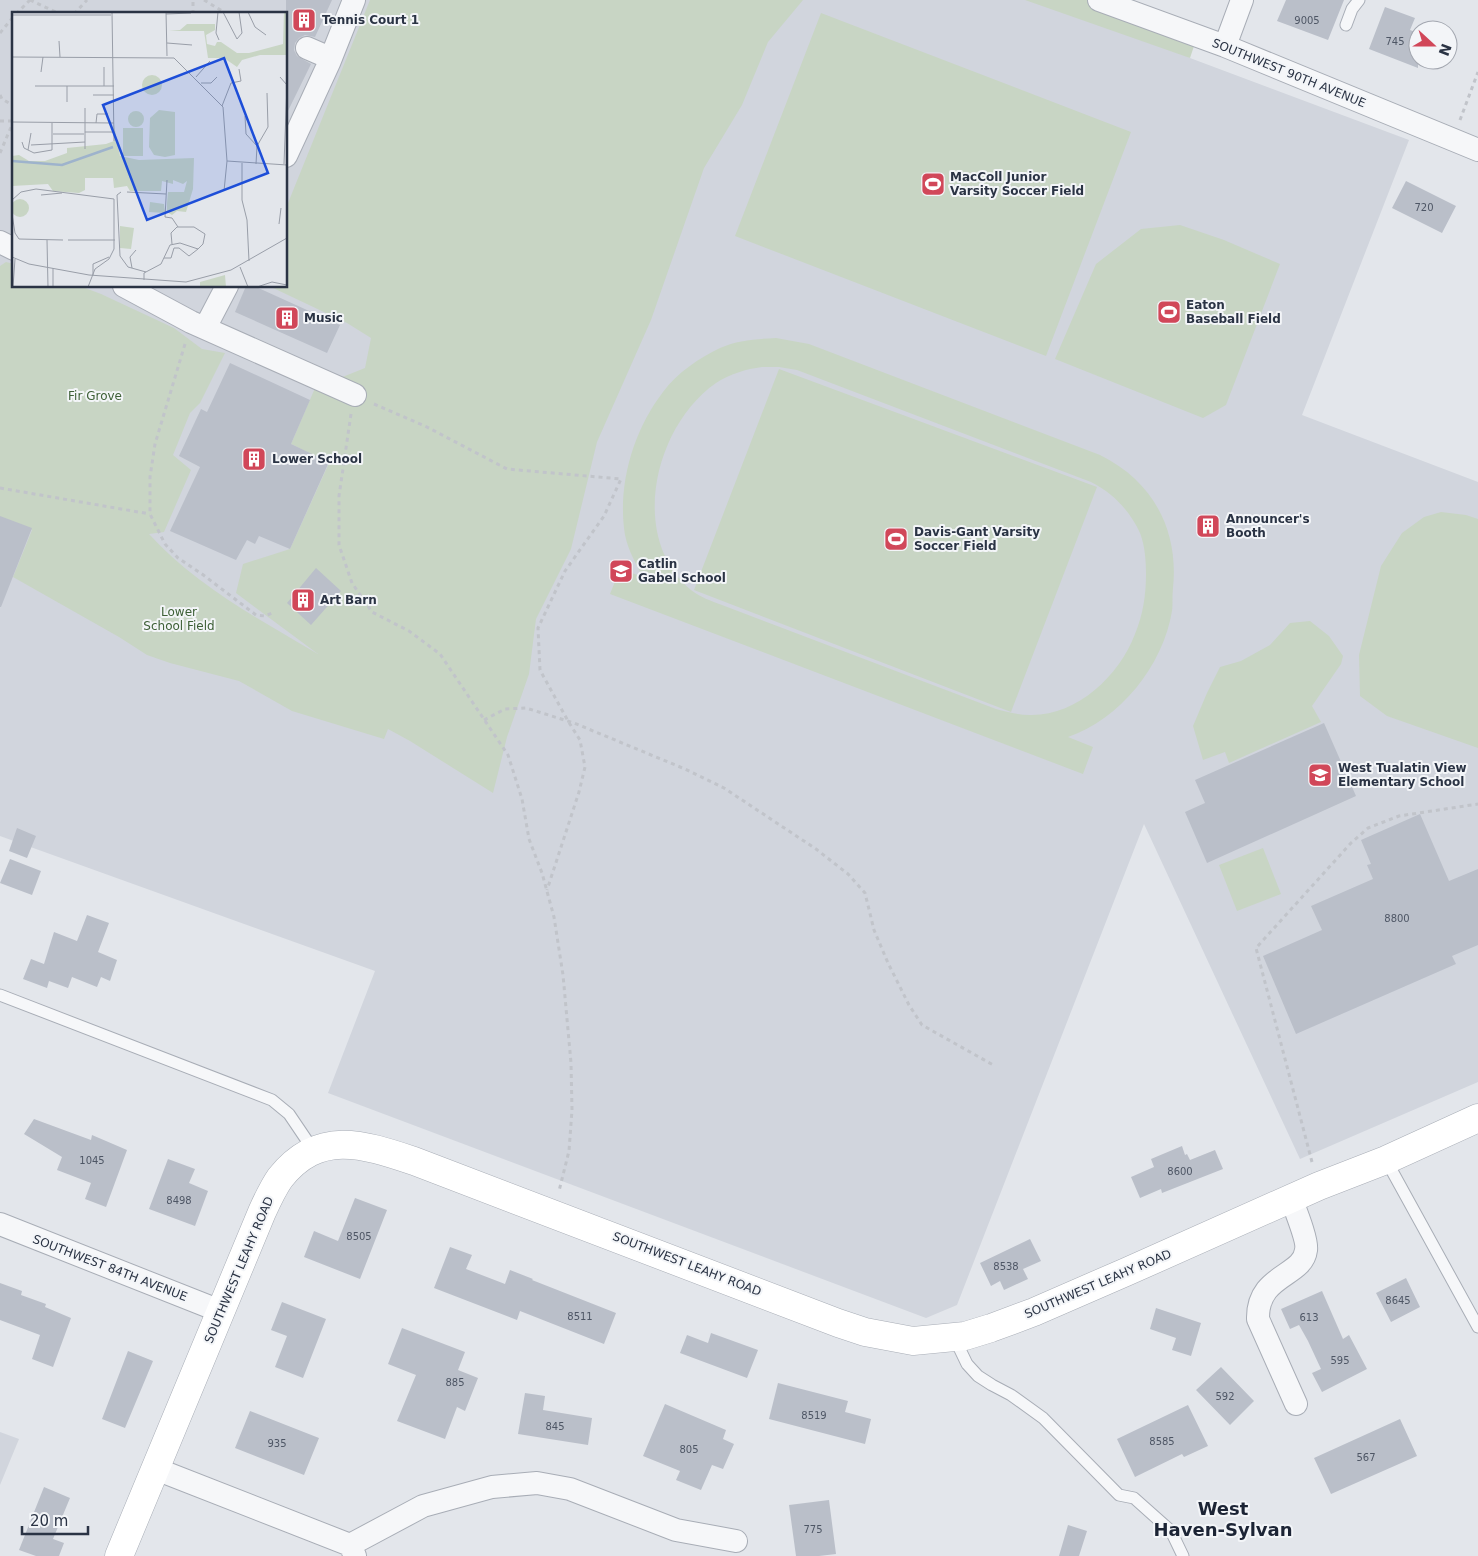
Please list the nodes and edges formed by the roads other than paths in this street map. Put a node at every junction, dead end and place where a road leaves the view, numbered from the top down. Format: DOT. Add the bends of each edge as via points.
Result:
graph roads {
  1 [pos="354,0"];
  2 [pos="1099,0"];
  3 [pos="1242,0"];
  4 [pos="1359,0"];
  5 [pos="1127,5"];
  6 [pos="1346,25"];
  7 [pos="1225,46"];
  8 [pos="307,48"];
  9 [pos="330,58"];
  10 [pos="1478,150"];
  11 [pos="288,152"];
  12 [pos="0,242"];
  13 [pos="12,248"];
  14 [pos="128,288"];
  15 [pos="226,288"];
  16 [pos="198,325"];
  17 [pos="355,395"];
  18 [pos="0,995"];
  19 [pos="1478,1118"];
  20 [pos="314,1151"];
  21 [pos="1386,1160"];
  22 [pos="1291,1198"];
  23 [pos="0,1224"];
  24 [pos="220,1311"];
  25 [pos="1478,1327"];
  26 [pos="954,1337"];
  27 [pos="1296,1404"];
  28 [pos="156,1469"];
  29 [pos="736,1541"];
  30 [pos="353,1551"];
  31 [pos="119,1556"];
  32 [pos="1183,1556"];
  1 -- 9 [label="street"];
  2 -- 5 [label="street, SOUTHWEST 90TH AVENUE"];
  3 -- 7 [label="street"];
  4 -- 6 [label="lane"];
  5 -- 7 [label="street, SOUTHWEST 90TH AVENUE"];
  7 -- 10 [label="street, SOUTHWEST 90TH AVENUE"];
  8 -- 9 [label="street"];
  9 -- 11 [label="street"];
  12 -- 13 [label="street"];
  14 -- 16 [label="street"];
  15 -- 16 [label="street"];
  16 -- 17 [label="street"];
  18 -- 20 [label="lane" via="272,1100 289,1114"];
  19 -- 21 [label="street, SOUTHWEST LEAHY ROAD"];
  20 -- 24 [label="street, SOUTHWEST LEAHY ROAD" via="295,1162 279,1179"];
  20 -- 26 [label="street, SOUTHWEST LEAHY ROAD" via="334,1144 350,1144 414,1161 865,1332 913,1340"];
  21 -- 22 [label="street, SOUTHWEST LEAHY ROAD"];
  21 -- 25 [label="lane"];
  22 -- 26 [label="street, SOUTHWEST LEAHY ROAD" via="1034,1312"];
  22 -- 27 [label="street" via="1307,1248 1304,1259 1269,1288 1258,1309 1258,1319"];
  23 -- 24 [label="street, SOUTHWEST 84TH AVENUE"];
  24 -- 28 [label="street, SOUTHWEST LEAHY ROAD"];
  26 -- 32 [label="lane" via="967,1364 978,1376 1042,1418 1119,1495 1134,1498 1171,1531"];
  28 -- 30 [label="street"];
  28 -- 31 [label="street, SOUTHWEST LEAHY ROAD"];
  29 -- 30 [label="street" via="676,1530 570,1489 537,1483 492,1487 423,1506"];
}
